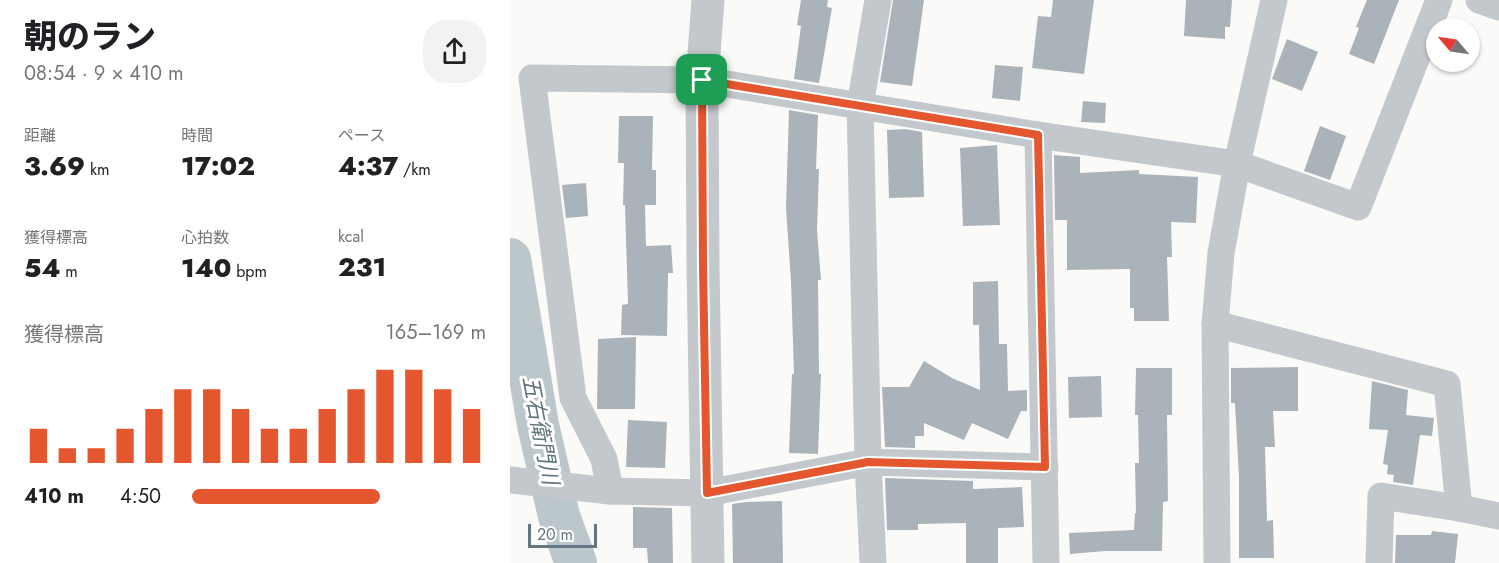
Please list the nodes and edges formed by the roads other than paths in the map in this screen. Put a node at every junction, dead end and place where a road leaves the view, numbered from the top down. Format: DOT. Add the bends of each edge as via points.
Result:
graph roads {
  1 [pos="708,0"];
  2 [pos="878,0"];
  3 [pos="1274,0"];
  4 [pos="1439,0"];
  5 [pos="1479,0"];
  6 [pos="1499,7"];
  7 [pos="702,80"];
  8 [pos="860,106"];
  9 [pos="1038,135"];
  10 [pos="1237,164"];
  11 [pos="1215,324"];
  12 [pos="868,462"];
  13 [pos="1045,467"];
  14 [pos="510,480"];
  15 [pos="610,491"];
  16 [pos="707,493"];
  17 [pos="1459,508"];
  18 [pos="1499,516"];
  19 [pos="708,563"];
  20 [pos="873,563"];
  21 [pos="1046,563"];
  22 [pos="1217,563"];
  23 [pos="1379,563"];
  1 -- 7 [label="street"];
  2 -- 8 [label="street"];
  3 -- 10 [label="street"];
  4 -- 10 [label="street" via="1358,207"];
  5 -- 6 [label="street"];
  7 -- 8 [label="street"];
  7 -- 15 [label="street" via="532,78 573,398 604,459"];
  7 -- 16 [label="street"];
  8 -- 9 [label="street"];
  8 -- 12 [label="street"];
  9 -- 10 [label="street"];
  9 -- 13 [label="street"];
  10 -- 11 [label="street" via="1221,253"];
  11 -- 17 [label="street" via="1447,384"];
  11 -- 22 [label="street"];
  12 -- 13 [label="street"];
  12 -- 16 [label="street"];
  12 -- 20 [label="street"];
  13 -- 21 [label="street"];
  14 -- 15 [label="street"];
  15 -- 16 [label="street"];
  16 -- 19 [label="street"];
  17 -- 18 [label="street"];
  17 -- 23 [label="street" via="1381,496"];
}
